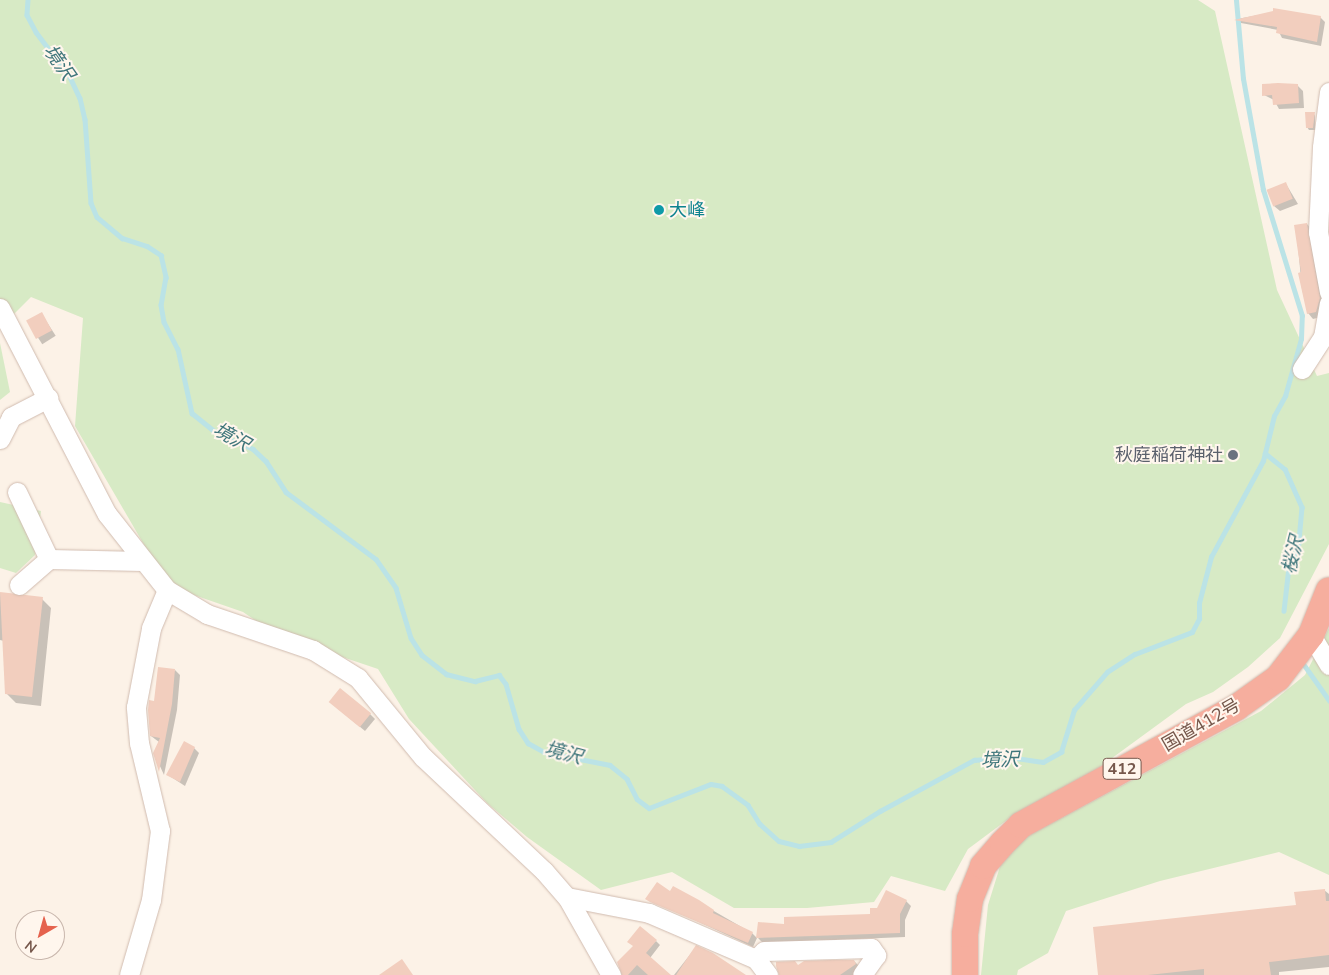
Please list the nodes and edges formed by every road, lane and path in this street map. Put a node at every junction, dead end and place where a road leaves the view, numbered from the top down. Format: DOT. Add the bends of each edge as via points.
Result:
graph roads {
  1 [pos="1329,92"];
  2 [pos="1324,200"];
  3 [pos="1329,292"];
  4 [pos="1329,304"];
  5 [pos="0,308"];
  6 [pos="1302,369"];
  7 [pos="48,398"];
  8 [pos="0,439"];
  9 [pos="17,492"];
  10 [pos="48,559"];
  11 [pos="142,561"];
  12 [pos="19,585"];
  13 [pos="167,590"];
  14 [pos="1329,590"];
  15 [pos="1311,635"];
  16 [pos="1329,665"];
  17 [pos="567,897"];
  18 [pos="756,959"];
  19 [pos="129,975"];
  20 [pos="611,975"];
  21 [pos="768,975"];
  22 [pos="862,975"];
  23 [pos="965,975"];
  1 -- 2 [label="street" via="1322,147"];
  2 -- 3 [label="street" via="1320,253"];
  4 -- 6 [label="street" via="1323,337"];
  5 -- 7 [label="street"];
  7 -- 8 [label="street" via="11,417"];
  7 -- 11 [label="street" via="107,514"];
  9 -- 10 [label="street"];
  10 -- 11 [label="street"];
  10 -- 12 [label="street"];
  11 -- 13 [label="street"];
  13 -- 17 [label="street" via="207,614 312,650 350,671 378,699 423,757 544,871"];
  13 -- 19 [label="street" via="151,628 136,707 139,742 160,831 151,900"];
  14 -- 15 [label="highway, 国道412号 / 412"];
  15 -- 16 [label="street"];
  15 -- 23 [label="highway, 国道412号 / 412" via="1278,678 1236,707 1022,825 1003,843 984,866 970,898 965,934"];
  17 -- 18 [label="street" via="649,913"];
  17 -- 20 [label="street"];
  18 -- 21 [label="street"];
  18 -- 22 [label="street" via="764,951 871,948 876,956"];
}
